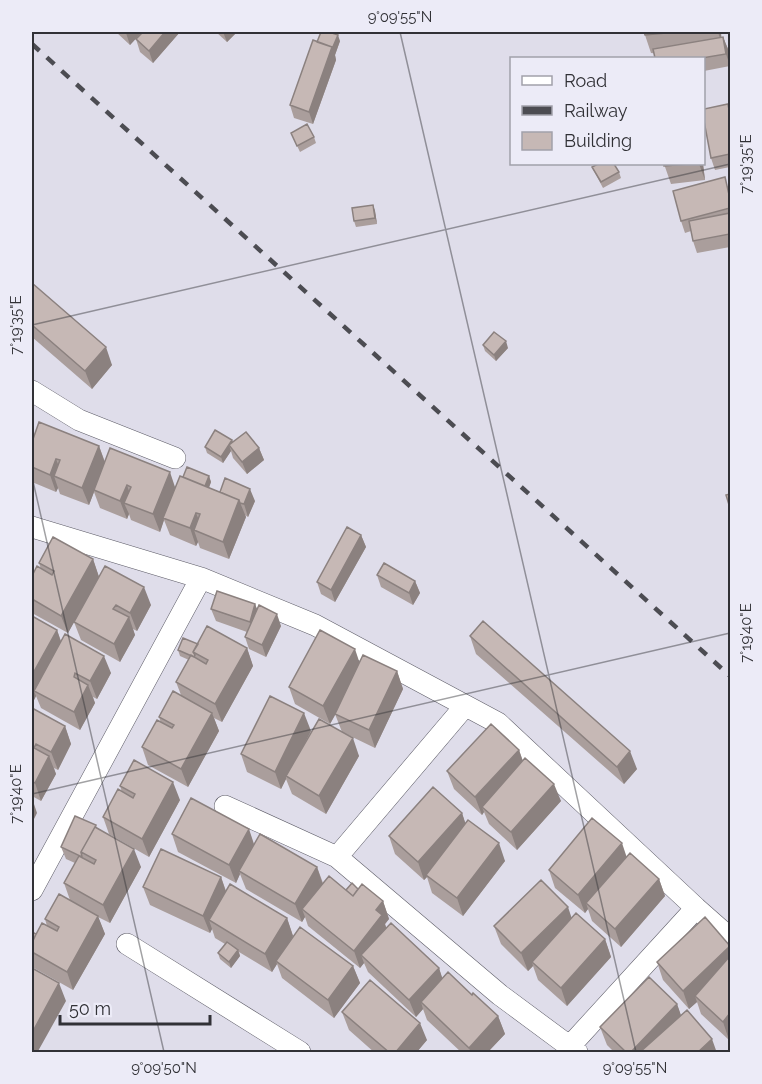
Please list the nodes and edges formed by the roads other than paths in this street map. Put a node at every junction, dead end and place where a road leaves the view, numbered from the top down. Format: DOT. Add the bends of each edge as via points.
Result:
graph roads {
  1 [pos="32,391"];
  2 [pos="175,458"];
  3 [pos="33,532"];
  4 [pos="201,578"];
  5 [pos="465,706"];
  6 [pos="225,806"];
  7 [pos="336,857"];
  8 [pos="32,890"];
  9 [pos="696,908"];
  10 [pos="730,938"];
  11 [pos="127,944"];
  12 [pos="574,1049"];
  13 [pos="300,1053"];
  1 -- 2 [label="street" via="79,420"];
  3 -- 4 [label="street"];
  4 -- 5 [label="street" via="315,625"];
  4 -- 8 [label="street"];
  5 -- 7 [label="street"];
  5 -- 9 [label="street" via="498,723"];
  6 -- 7 [label="street"];
  7 -- 12 [label="street" via="500,995"];
  9 -- 10 [label="street"];
  9 -- 12 [label="street"];
  11 -- 13 [label="street"];
}
